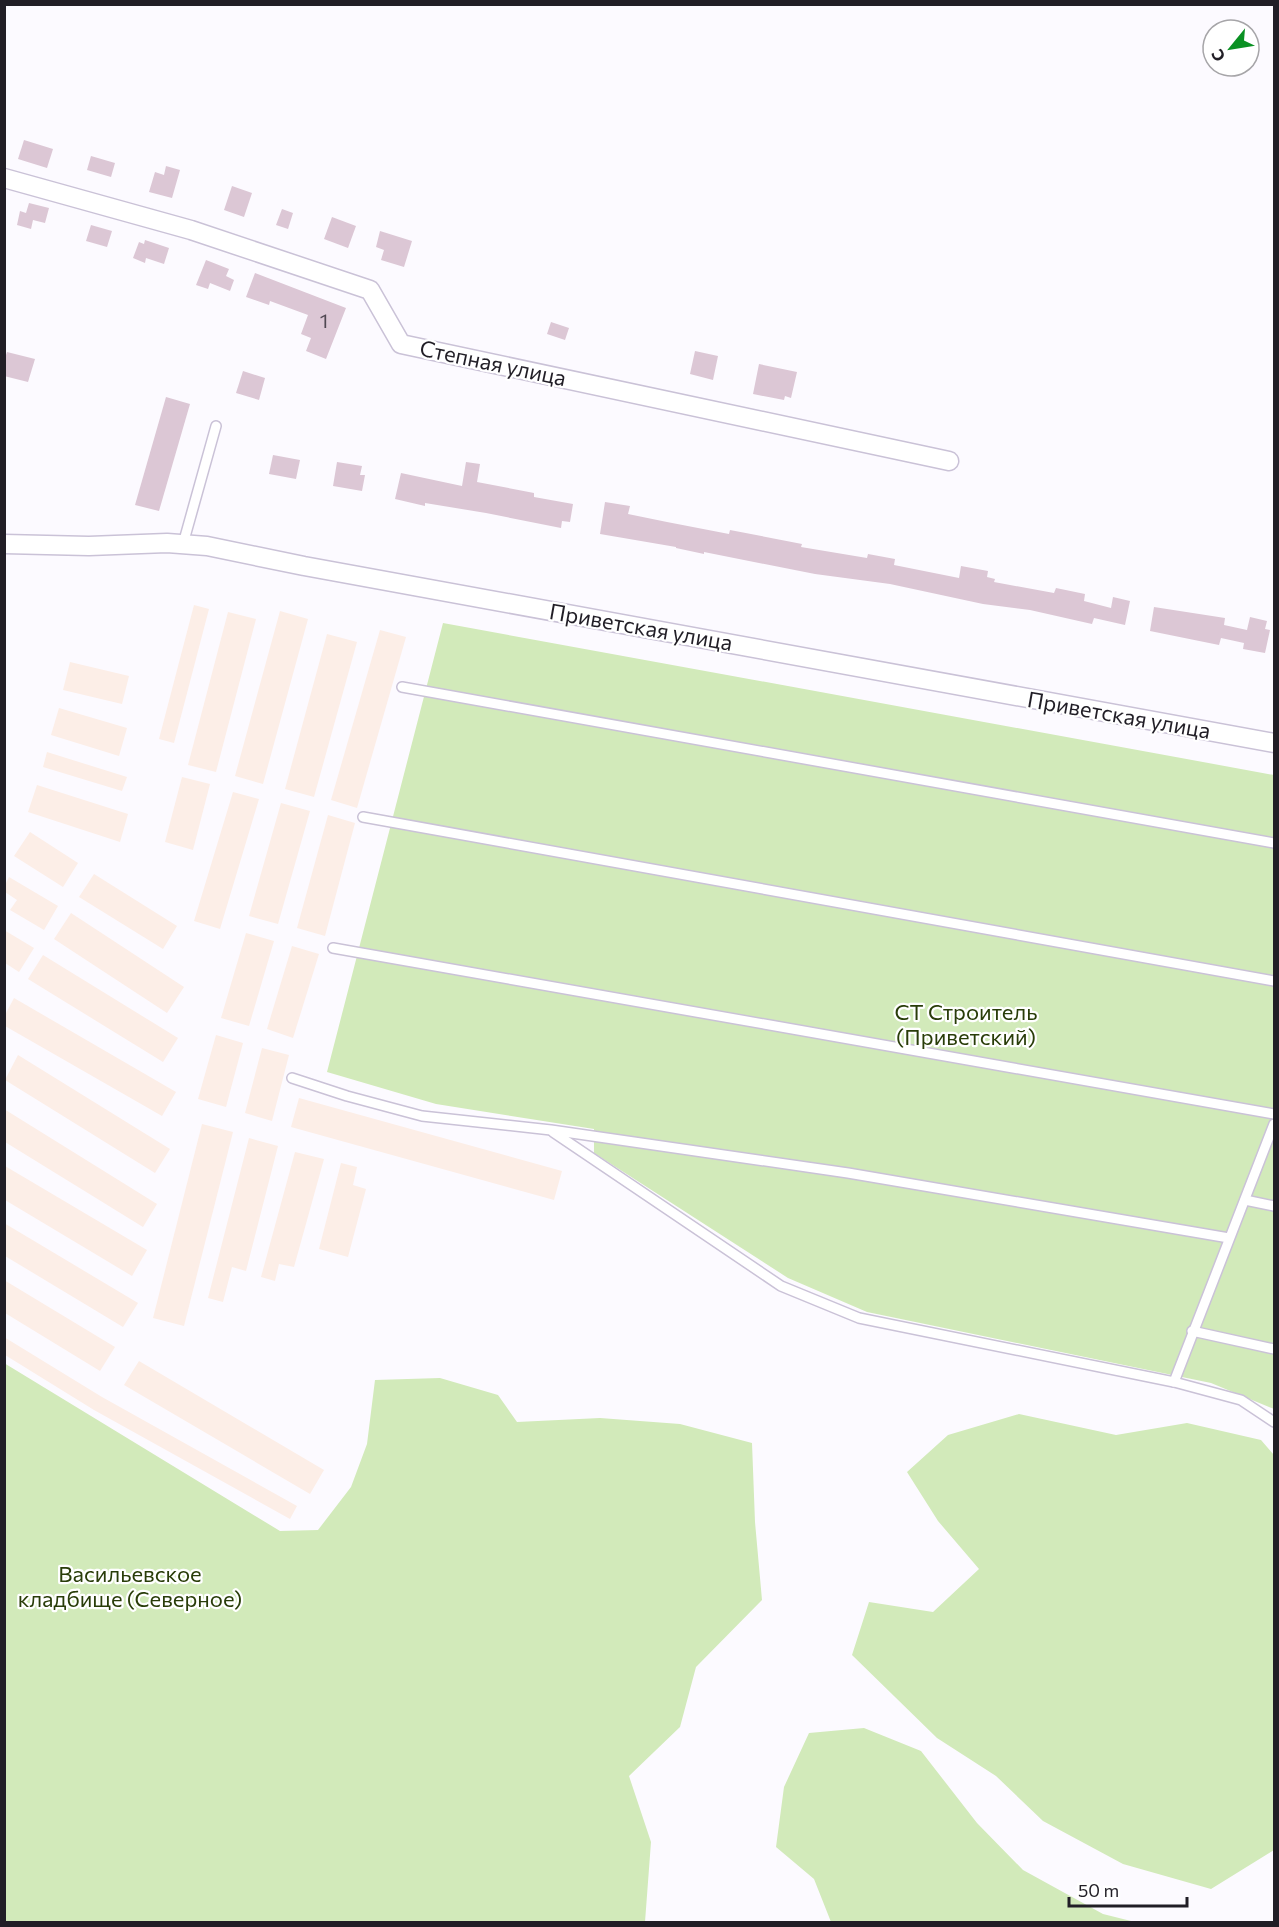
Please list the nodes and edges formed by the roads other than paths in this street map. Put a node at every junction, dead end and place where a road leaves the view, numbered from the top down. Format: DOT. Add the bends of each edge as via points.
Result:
graph roads {
  1 [pos="4,178"];
  2 [pos="216,426"];
  3 [pos="949,461"];
  4 [pos="4,544"];
  5 [pos="183,544"];
  6 [pos="402,687"];
  7 [pos="1275,744"];
  8 [pos="363,817"];
  9 [pos="1275,843"];
  10 [pos="333,948"];
  11 [pos="1275,981"];
  12 [pos="292,1078"];
  13 [pos="1275,1114"];
  14 [pos="1275,1124"];
  15 [pos="551,1130"];
  16 [pos="1245,1200"];
  17 [pos="1275,1206"];
  18 [pos="1229,1238"];
  19 [pos="1192,1331"];
  20 [pos="1275,1349"];
  21 [pos="1174,1382"];
  22 [pos="1275,1422"];
  1 -- 3 [label="street, Степная улица" via="191,231 370,290 401,344"];
  2 -- 5 [label="lane"];
  4 -- 5 [label="street, Приветская улица"];
  5 -- 7 [label="street, Приветская улица"];
  6 -- 9 [label="lane"];
  8 -- 11 [label="lane"];
  10 -- 13 [label="lane"];
  12 -- 15 [label="lane" via="422,1116"];
  14 -- 16 [label="lane"];
  15 -- 18 [label="lane" via="848,1173"];
  15 -- 21 [label="lane" via="782,1286 859,1318"];
  16 -- 17 [label="lane"];
  16 -- 18 [label="lane"];
  18 -- 19 [label="lane"];
  19 -- 20 [label="lane"];
  19 -- 21 [label="lane"];
  21 -- 22 [label="lane" via="1241,1400"];
}
